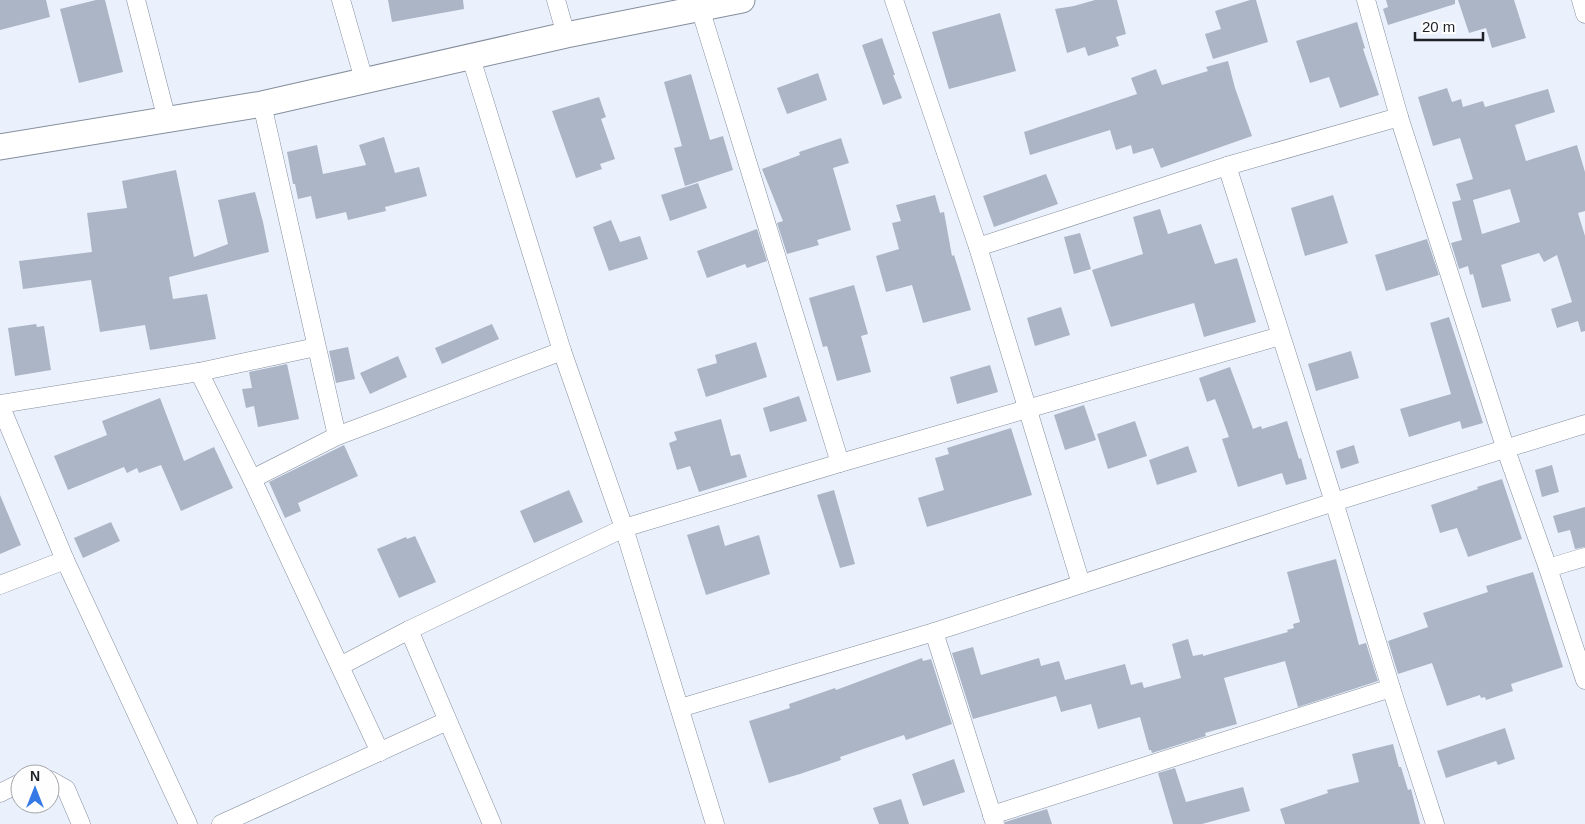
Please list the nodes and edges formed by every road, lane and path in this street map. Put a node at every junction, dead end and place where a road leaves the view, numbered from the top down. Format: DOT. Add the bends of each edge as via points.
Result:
graph roads {
  1 [pos="136,0"];
  2 [pos="340,0"];
  3 [pos="556,0"];
  4 [pos="894,0"];
  5 [pos="1366,0"];
  6 [pos="1581,0"];
  7 [pos="731,1"];
  8 [pos="700,8"];
  9 [pos="1585,14"];
  10 [pos="566,35"];
  11 [pos="471,58"];
  12 [pos="364,80"];
  13 [pos="262,104"];
  14 [pos="1399,117"];
  15 [pos="167,120"];
  16 [pos="1,143"];
  17 [pos="1227,166"];
  18 [pos="978,247"];
  19 [pos="1280,336"];
  20 [pos="316,347"];
  21 [pos="562,351"];
  22 [pos="199,372"];
  23 [pos="0,404"];
  24 [pos="1029,408"];
  25 [pos="1585,424"];
  26 [pos="337,436"];
  27 [pos="1506,450"];
  28 [pos="840,463"];
  29 [pos="252,479"];
  30 [pos="1334,502"];
  31 [pos="624,528"];
  32 [pos="1585,557"];
  33 [pos="65,560"];
  34 [pos="1548,568"];
  35 [pos="1081,584"];
  36 [pos="0,585"];
  37 [pos="409,630"];
  38 [pos="934,632"];
  39 [pos="340,666"];
  40 [pos="1585,680"];
  41 [pos="1391,688"];
  42 [pos="680,708"];
  43 [pos="448,721"];
  44 [pos="380,752"];
  45 [pos="60,786"];
  46 [pos="993,819"];
  47 [pos="81,824"];
  48 [pos="188,824"];
  49 [pos="221,824"];
  50 [pos="492,824"];
  51 [pos="715,824"];
  52 [pos="1435,824"];
  1 -- 15 [label="street"];
  2 -- 12 [label="street"];
  3 -- 10 [label="street"];
  4 -- 18 [label="street"];
  5 -- 14 [label="street"];
  6 -- 9 [label="street"];
  7 -- 8 [label="street"];
  8 -- 10 [label="street"];
  8 -- 28 [label="street"];
  10 -- 11 [label="street"];
  11 -- 12 [label="street"];
  11 -- 21 [label="street"];
  12 -- 13 [label="street"];
  13 -- 15 [label="street"];
  13 -- 20 [label="street"];
  14 -- 17 [label="street"];
  14 -- 27 [label="street"];
  15 -- 16 [label="street"];
  17 -- 18 [label="street"];
  17 -- 19 [label="street"];
  18 -- 24 [label="street"];
  19 -- 24 [label="street"];
  19 -- 30 [label="street"];
  20 -- 22 [label="street"];
  20 -- 26 [label="street"];
  21 -- 26 [label="street"];
  21 -- 31 [label="street"];
  22 -- 23 [label="street"];
  22 -- 29 [label="street"];
  23 -- 33 [label="street"];
  24 -- 28 [label="street"];
  24 -- 35 [label="street"];
  25 -- 27 [label="street"];
  26 -- 29 [label="street"];
  27 -- 30 [label="street"];
  27 -- 34 [label="street"];
  28 -- 31 [label="street"];
  29 -- 39 [label="street"];
  30 -- 35 [label="street"];
  30 -- 41 [label="street"];
  31 -- 37 [label="street"];
  31 -- 42 [label="street"];
  32 -- 34 [label="street"];
  33 -- 36 [label="street"];
  33 -- 48 [label="street"];
  34 -- 40 [label="street"];
  35 -- 38 [label="street"];
  37 -- 39 [label="street"];
  37 -- 43 [label="street"];
  38 -- 42 [label="street"];
  38 -- 46 [label="street"];
  39 -- 44 [label="street"];
  41 -- 46 [label="street"];
  41 -- 52 [label="street"];
  42 -- 51 [label="street"];
  43 -- 44 [label="street"];
  43 -- 50 [label="street"];
  44 -- 49 [label="street"];
  45 -- 47 [label="street" via="66,789"];
}
